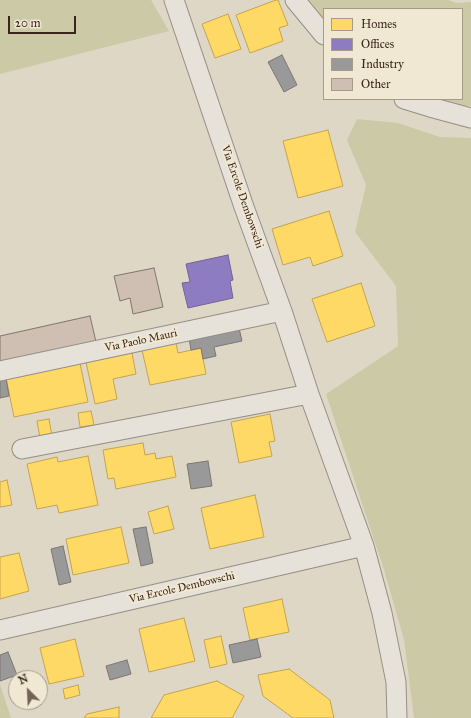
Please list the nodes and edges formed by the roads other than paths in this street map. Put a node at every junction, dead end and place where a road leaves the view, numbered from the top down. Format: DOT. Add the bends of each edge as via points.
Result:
graph roads {
  1 [pos="174,0"];
  2 [pos="295,0"];
  3 [pos="323,34"];
  4 [pos="407,100"];
  5 [pos="471,118"];
  6 [pos="282,311"];
  7 [pos="0,371"];
  8 [pos="309,394"];
  9 [pos="22,449"];
  10 [pos="364,546"];
  11 [pos="0,630"];
  12 [pos="397,718"];
  1 -- 6 [label="street, Via Ercole Dembowschi"];
  2 -- 3 [label="street"];
  4 -- 5 [label="street"];
  6 -- 7 [label="street, Via Paolo Mauri"];
  6 -- 8 [label="street, Via Ercole Dembowschi"];
  8 -- 9 [label="street"];
  8 -- 10 [label="street, Via Ercole Dembowschi"];
  10 -- 11 [label="street, Via Ercole Dembowschi"];
  10 -- 12 [label="street, Via Ercole Dembowschi" via="382,613 396,682"];
}
